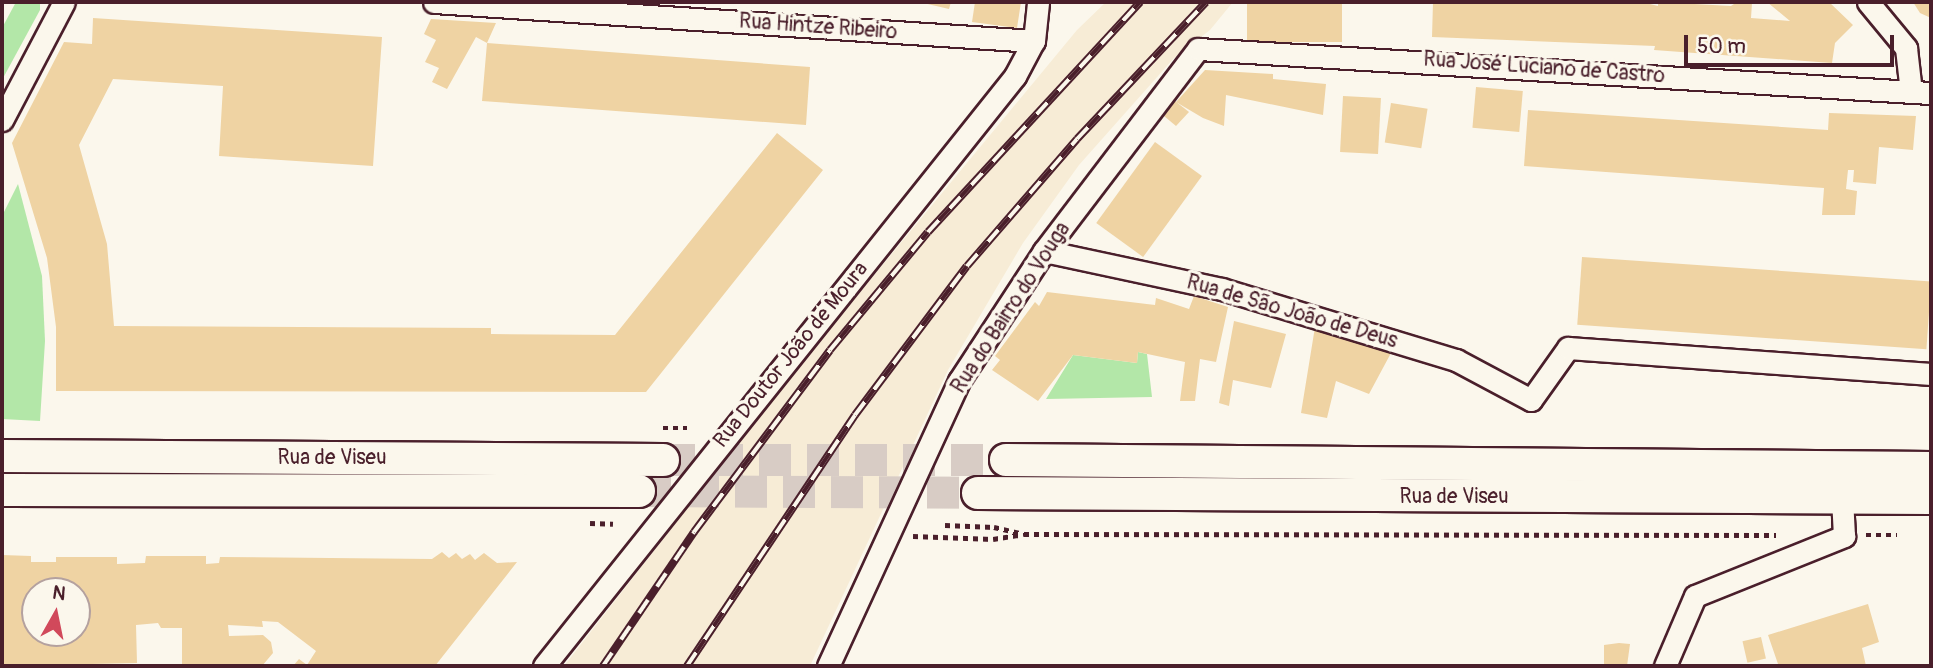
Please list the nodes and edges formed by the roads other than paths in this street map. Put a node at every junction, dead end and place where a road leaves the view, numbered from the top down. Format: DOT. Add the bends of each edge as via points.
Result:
graph roads {
  1 [pos="64,2"];
  2 [pos="447,2"];
  3 [pos="1038,2"];
  4 [pos="1868,2"];
  5 [pos="1034,41"];
  6 [pos="1198,49"];
  7 [pos="1921,93"];
  8 [pos="2,120"];
  9 [pos="1044,251"];
  10 [pos="1931,374"];
  11 [pos="2,456"];
  12 [pos="663,460"];
  13 [pos="1006,460"];
  14 [pos="1931,468"];
  15 [pos="2,490"];
  16 [pos="639,491"];
  17 [pos="978,493"];
  18 [pos="1931,498"];
  19 [pos="1842,499"];
  20 [pos="544,666"];
  21 [pos="828,666"];
  22 [pos="1665,666"];
  1 -- 8 [label="street"];
  2 -- 5 [label="street, Rua Hintze Ribeiro"];
  3 -- 5 [label="street"];
  4 -- 7 [label="street" via="1906,48"];
  5 -- 20 [label="street, Rua Doutor João de Moura" via="1015,76"];
  6 -- 7 [label="street, Rua José Luciano de Castro"];
  6 -- 9 [label="street, Rua do Bairro do Vouga"];
  9 -- 10 [label="street, Rua de São João de Deus" via="1222,289 1456,360 1531,400 1568,348"];
  9 -- 21 [label="street, Rua do Bairro do Vouga" via="959,381"];
  11 -- 12 [label="main road, Rua de Viseu"];
  13 -- 14 [label="main road, Rua de Viseu"];
  15 -- 16 [label="main road, Rua de Viseu"];
  17 -- 19 [label="main road, Rua de Viseu"];
  18 -- 19 [label="main road, Rua de Viseu"];
  19 -- 22 [label="street" via="1844,536 1695,596"];
}
